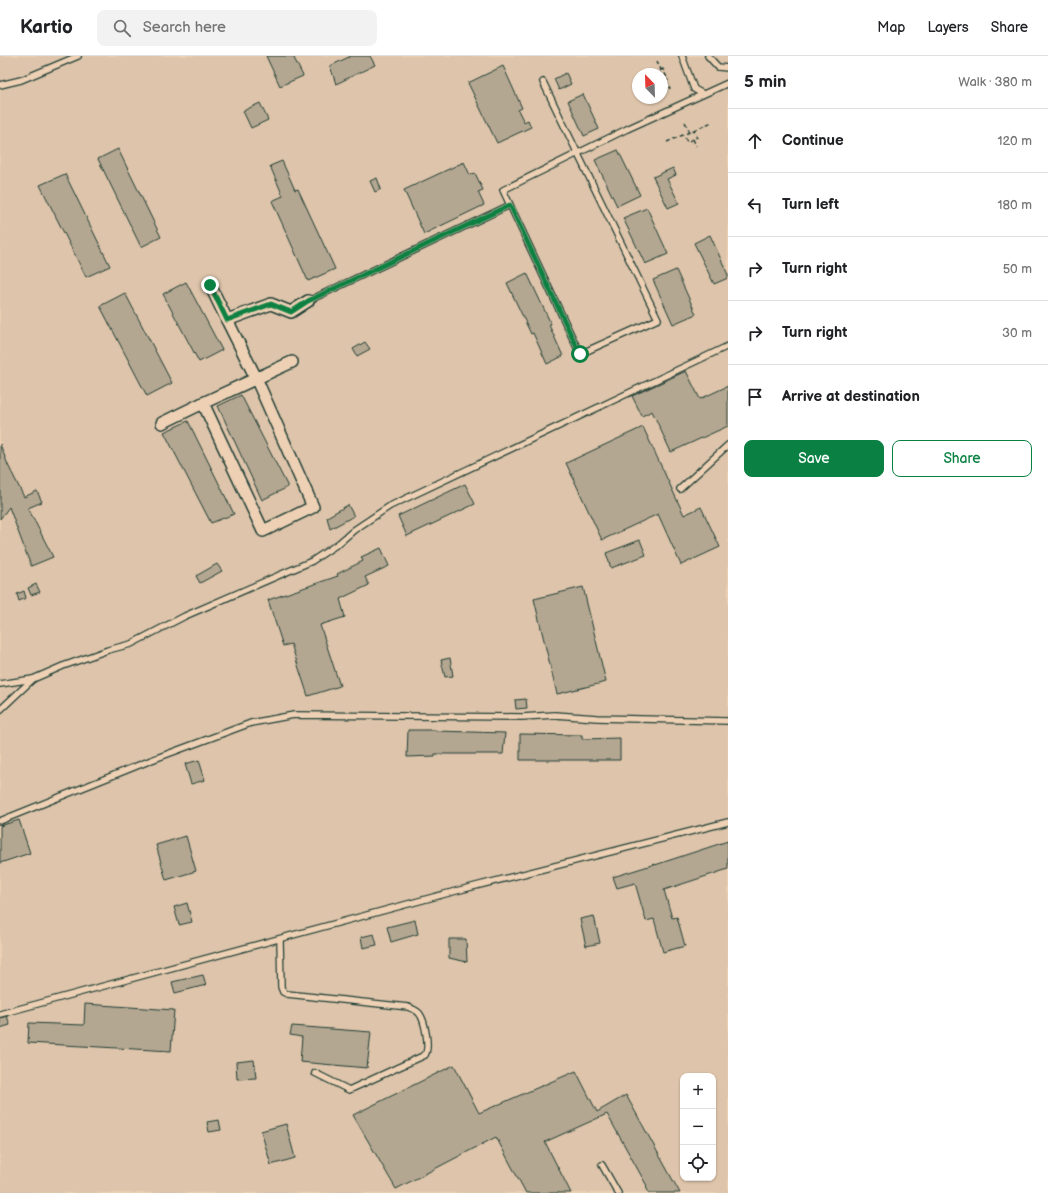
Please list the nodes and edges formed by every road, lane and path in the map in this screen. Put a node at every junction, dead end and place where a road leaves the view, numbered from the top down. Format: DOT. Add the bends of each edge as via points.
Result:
graph roads {
  1 [pos="78,56"];
  2 [pos="682,56"];
  3 [pos="708,56"];
  4 [pos="657,61"];
  5 [pos="660,68"];
  6 [pos="728,68"];
  7 [pos="543,82"];
  8 [pos="728,83"];
  9 [pos="0,85"];
  10 [pos="668,85"];
  11 [pos="670,89"];
  12 [pos="703,94"];
  13 [pos="685,122"];
  14 [pos="712,122"];
  15 [pos="694,130"];
  16 [pos="690,132"];
  17 [pos="684,135"];
  18 [pos="693,139"];
  19 [pos="667,142"];
  20 [pos="696,146"];
  21 [pos="578,153"];
  22 [pos="510,205"];
  23 [pos="210,285"];
  24 [pos="308,301"];
  25 [pos="227,320"];
  26 [pos="728,346"];
  27 [pos="292,362"];
  28 [pos="256,378"];
  29 [pos="203,403"];
  30 [pos="162,423"];
  31 [pos="728,445"];
  32 [pos="680,489"];
  33 [pos="33,679"];
  34 [pos="0,684"];
  35 [pos="0,710"];
  36 [pos="728,721"];
  37 [pos="0,821"];
  38 [pos="728,822"];
  39 [pos="280,940"];
  40 [pos="0,1014"];
  41 [pos="316,1074"];
  42 [pos="602,1165"];
  43 [pos="618,1193"];
  1 -- 9 [label="lane" via="21,80"];
  2 -- 12 [label="lane" via="694,89"];
  3 -- 6 [label="lane" via="718,67"];
  4 -- 5 [label="path"];
  7 -- 21 [label="lane"];
  8 -- 12 [label="lane"];
  10 -- 11 [label="path"];
  12 -- 21 [label="lane"];
  13 -- 16 [label="path"];
  14 -- 15 [label="path"];
  15 -- 16 [label="path"];
  15 -- 18 [label="path" via="698,137"];
  16 -- 17 [label="path"];
  17 -- 18 [label="path" via="687,142"];
  17 -- 19 [label="path"];
  18 -- 20 [label="path"];
  21 -- 22 [label="lane" via="503,190"];
  21 -- 22 [label="lane" via="658,319 580,354"];
  22 -- 24 [label="lane"];
  23 -- 25 [label="street"];
  24 -- 25 [label="street" via="291,312 271,304"];
  25 -- 28 [label="street"];
  26 -- 33 [label="lane" via="390,506 312,561 185,616 131,644 63,666"];
  27 -- 28 [label="street"];
  28 -- 29 [label="street"];
  28 -- 29 [label="street" via="314,507 263,531"];
  29 -- 30 [label="street"];
  31 -- 32 [label="lane"];
  33 -- 34 [label="lane"];
  33 -- 35 [label="lane"];
  36 -- 37 [label="lane" via="555,715 522,717 294,714 244,726"];
  38 -- 39 [label="lane"];
  39 -- 40 [label="lane"];
  39 -- 41 [label="lane" via="283,992 408,1007 418,1012 422,1020 428,1047 425,1056 349,1090"];
  42 -- 43 [label="lane"];
}
